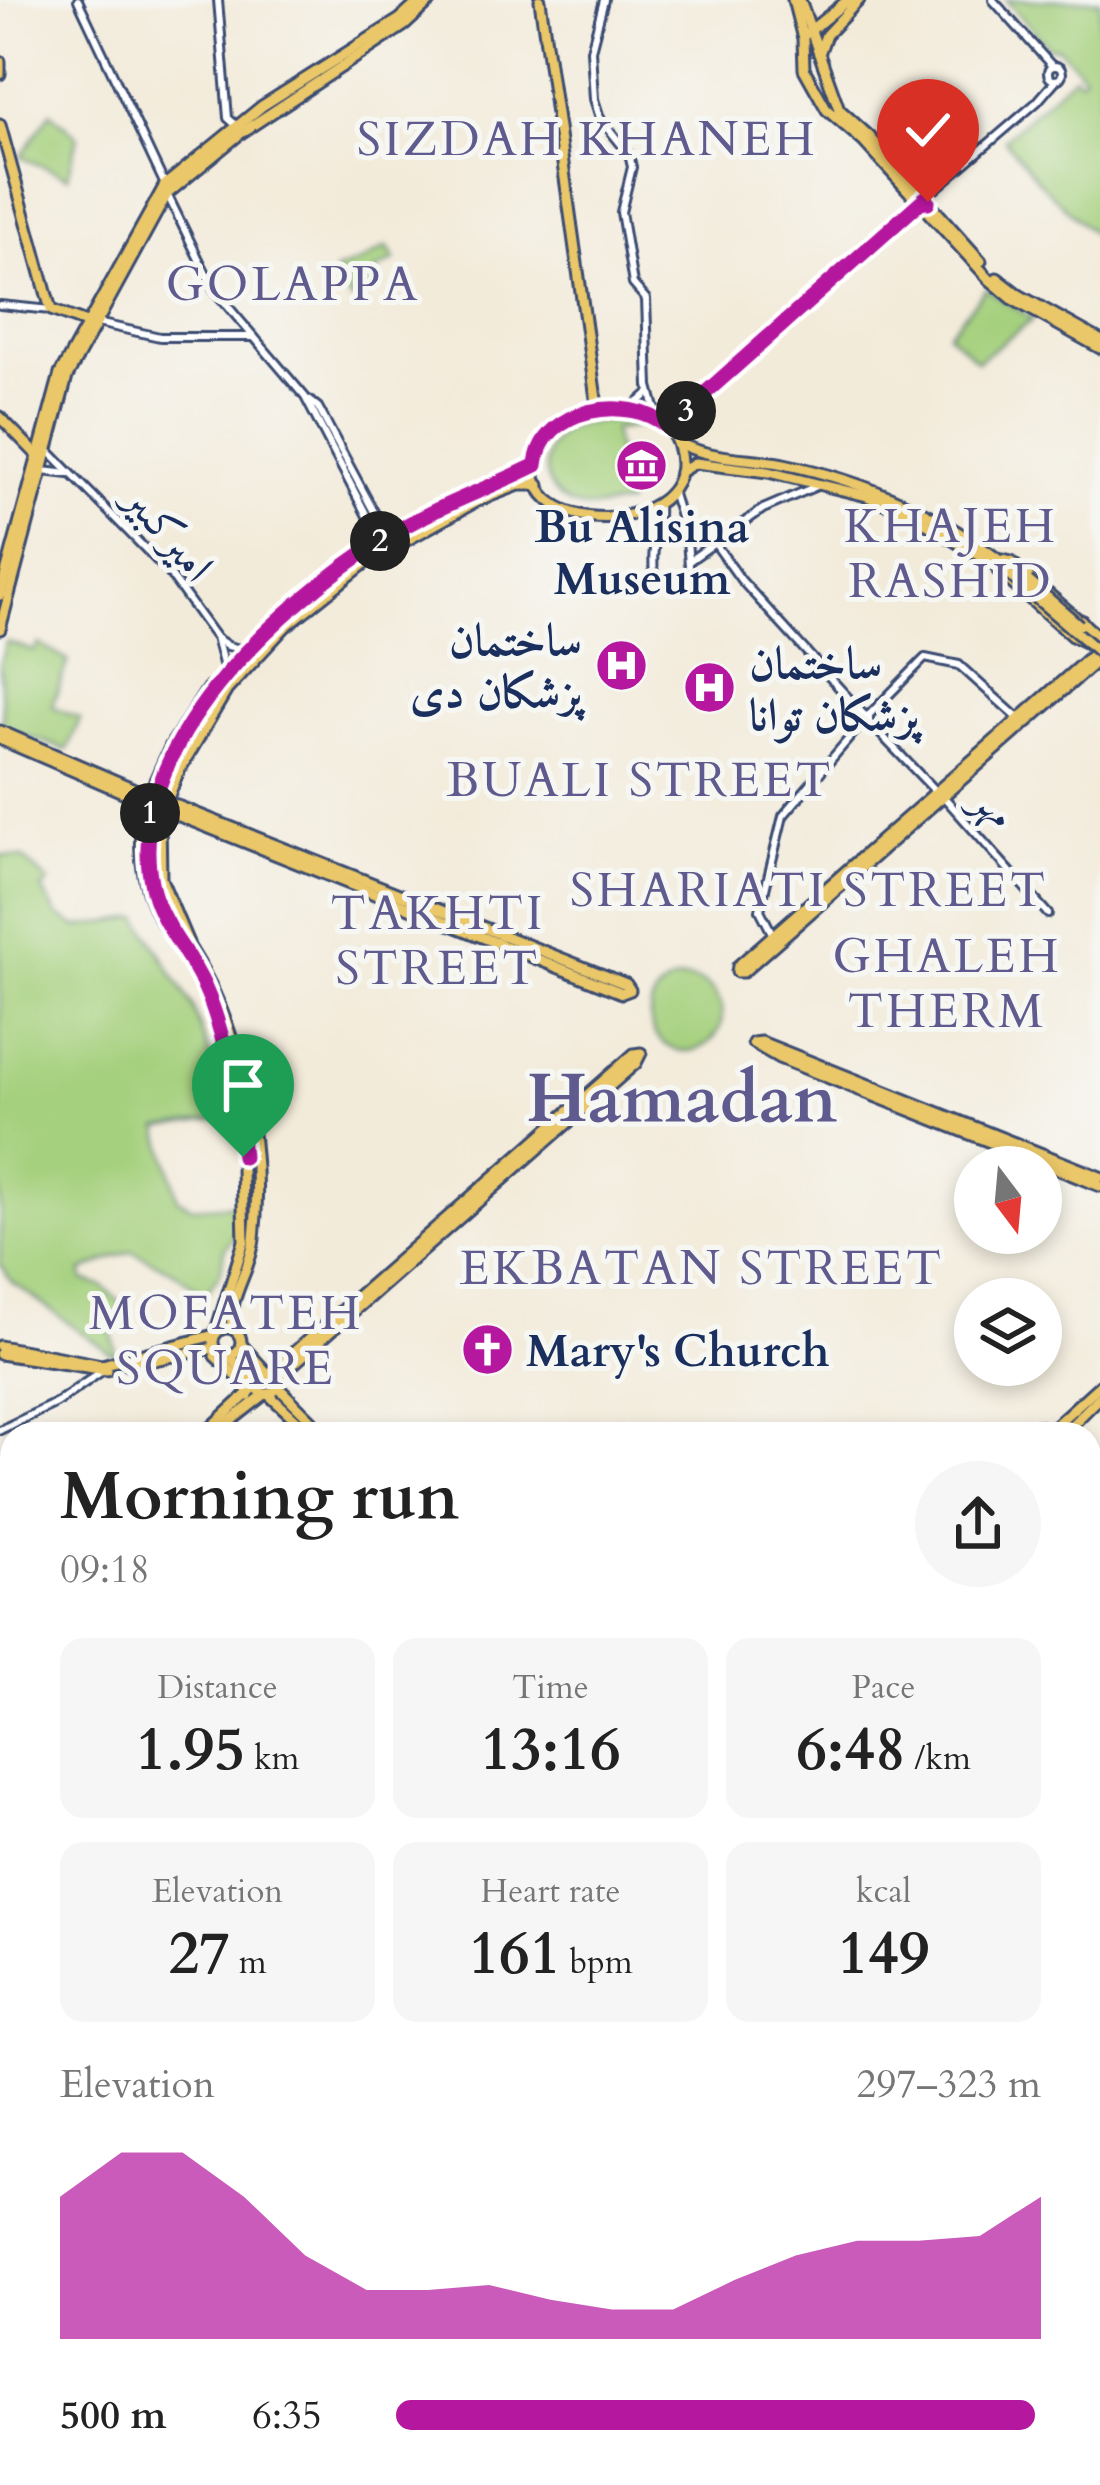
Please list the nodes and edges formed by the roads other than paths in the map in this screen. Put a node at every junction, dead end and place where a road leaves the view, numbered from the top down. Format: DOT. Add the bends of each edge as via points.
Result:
graph roads {
  1 [pos="78,0"];
  2 [pos="218,0"];
  3 [pos="421,0"];
  4 [pos="432,0"];
  5 [pos="542,0"];
  6 [pos="604,0"];
  7 [pos="797,0"];
  8 [pos="993,0"];
  9 [pos="852,2"];
  10 [pos="806,34"];
  11 [pos="819,54"];
  12 [pos="0,61"];
  13 [pos="825,73"];
  14 [pos="0,74"];
  15 [pos="811,80"];
  16 [pos="232,122"];
  17 [pos="0,125"];
  18 [pos="866,138"];
  19 [pos="166,190"];
  20 [pos="922,200"];
  21 [pos="909,212"];
  22 [pos="933,218"];
  23 [pos="0,305"];
  24 [pos="52,310"];
  25 [pos="92,323"];
  26 [pos="254,337"];
  27 [pos="1100,344"];
  28 [pos="650,392"];
  29 [pos="629,410"];
  30 [pos="600,413"];
  31 [pos="0,417"];
  32 [pos="663,423"];
  33 [pos="677,442"];
  34 [pos="43,460"];
  35 [pos="738,463"];
  36 [pos="536,465"];
  37 [pos="680,472"];
  38 [pos="69,474"];
  39 [pos="822,484"];
  40 [pos="539,485"];
  41 [pos="672,490"];
  42 [pos="475,496"];
  43 [pos="658,505"];
  44 [pos="26,517"];
  45 [pos="381,536"];
  46 [pos="716,545"];
  47 [pos="1001,566"];
  48 [pos="655,581"];
  49 [pos="0,595"];
  50 [pos="1082,620"];
  51 [pos="1100,628"];
  52 [pos="0,629"];
  53 [pos="1072,636"];
  54 [pos="225,649"];
  55 [pos="248,651"];
  56 [pos="1099,654"];
  57 [pos="1084,667"];
  58 [pos="221,688"];
  59 [pos="866,719"];
  60 [pos="1019,719"];
  61 [pos="0,735"];
  62 [pos="158,775"];
  63 [pos="130,791"];
  64 [pos="939,794"];
  65 [pos="170,804"];
  66 [pos="144,808"];
  67 [pos="1048,914"];
  68 [pos="780,932"];
  69 [pos="180,937"];
  70 [pos="740,969"];
  71 [pos="624,988"];
  72 [pos="759,1045"];
  73 [pos="637,1057"];
  74 [pos="1100,1182"];
  75 [pos="232,1328"];
  76 [pos="215,1335"];
  77 [pos="241,1344"];
  78 [pos="214,1348"];
  79 [pos="0,1350"];
  80 [pos="199,1350"];
  81 [pos="229,1356"];
  82 [pos="102,1368"];
  83 [pos="269,1384"];
  84 [pos="1100,1384"];
  85 [pos="248,1396"];
  86 [pos="1100,1397"];
  87 [pos="17,1422"];
  88 [pos="218,1422"];
  89 [pos="227,1422"];
  90 [pos="301,1422"];
  91 [pos="312,1422"];
  92 [pos="1065,1422"];
  93 [pos="1069,1422"];
  1 -- 19 [label="street"];
  2 -- 16 [label="street"];
  3 -- 16 [label="main road"];
  4 -- 19 [label="main road"];
  5 -- 30 [label="main road"];
  6 -- 28 [label="street" via="591,50 594,99 632,167 621,212 633,284 646,298"];
  7 -- 10 [label="main road"];
  8 -- 20 [label="street" via="1056,80"];
  9 -- 10 [label="main road"];
  9 -- 11 [label="main road"];
  10 -- 11 [label="main road"];
  10 -- 15 [label="main road"];
  11 -- 13 [label="main road"];
  12 -- 14 [label="main road"];
  13 -- 15 [label="main road"];
  13 -- 18 [label="main road" via="839,109"];
  15 -- 18 [label="main road" via="827,110"];
  16 -- 19 [label="main road"];
  17 -- 24 [label="main road"];
  18 -- 20 [label="main road"];
  19 -- 25 [label="main road"];
  19 -- 26 [label="street" via="214,290"];
  20 -- 21 [label="main road"];
  20 -- 22 [label="main road"];
  20 -- 27 [label="main road" via="1003,283"];
  21 -- 22 [label="main road"];
  21 -- 32 [label="main road"];
  22 -- 27 [label="main road" via="1014,300"];
  23 -- 24 [label="street"];
  24 -- 25 [label="main road"];
  25 -- 26 [label="street" via="160,337"];
  25 -- 34 [label="main road"];
  26 -- 45 [label="street" via="318,406"];
  28 -- 29 [label="street"];
  28 -- 32 [label="street"];
  29 -- 30 [label="main road"];
  29 -- 32 [label="main road"];
  30 -- 36 [label="main road" via="551,429"];
  31 -- 34 [label="main road"];
  32 -- 33 [label="main road"];
  33 -- 35 [label="main road"];
  33 -- 37 [label="main road"];
  34 -- 38 [label="street"];
  34 -- 38 [label="street, امیرکبیر"];
  34 -- 44 [label="main road"];
  34 -- 44 [label="main road"];
  35 -- 37 [label="main road" via="695,463"];
  35 -- 39 [label="main road"];
  35 -- 47 [label="main road" via="871,486 914,505"];
  36 -- 40 [label="main road"];
  36 -- 42 [label="main road"];
  37 -- 41 [label="main road"];
  38 -- 54 [label="street, امیرکبیر" via="169,573"];
  39 -- 46 [label="street" via="763,509"];
  39 -- 47 [label="main road" via="910,514"];
  40 -- 42 [label="main road"];
  40 -- 43 [label="main road" via="550,502 577,516"];
  41 -- 43 [label="main road"];
  41 -- 46 [label="street" via="689,564"];
  42 -- 45 [label="main road"];
  42 -- 58 [label="main road" via="334,586"];
  43 -- 48 [label="street"];
  44 -- 49 [label="main road"];
  44 -- 52 [label="main road"];
  45 -- 55 [label="main road"];
  46 -- 59 [label="street, مهر"];
  47 -- 50 [label="main road" via="1011,562"];
  47 -- 53 [label="main road" via="1000,575"];
  47 -- 56 [label="main road, bridge"];
  50 -- 51 [label="main road"];
  50 -- 53 [label="main road" via="1092,640"];
  50 -- 56 [label="main road"];
  53 -- 57 [label="main road"];
  54 -- 55 [label="street"];
  54 -- 58 [label="street, امیرکبیر"];
  55 -- 58 [label="main road"];
  56 -- 57 [label="main road"];
  57 -- 60 [label="main road"];
  57 -- 64 [label="main road"];
  58 -- 62 [label="main road" via="208,688"];
  58 -- 65 [label="main road"];
  58 -- 69 [label="main road, bridge" via="174,756 148,822 152,886"];
  59 -- 60 [label="street" via="925,658 959,665"];
  59 -- 64 [label="street, مهر"];
  59 -- 68 [label="street" via="783,816 760,910"];
  60 -- 64 [label="main road"];
  61 -- 63 [label="main road"];
  62 -- 63 [label="main road"];
  62 -- 65 [label="main road" via="153,790"];
  63 -- 66 [label="main road"];
  63 -- 66 [label="main road"];
  64 -- 67 [label="street, مهر"];
  64 -- 68 [label="main road"];
  65 -- 66 [label="main road"];
  65 -- 66 [label="main road"];
  65 -- 69 [label="main road" via="160,837 164,891"];
  65 -- 71 [label="main road"];
  66 -- 69 [label="main road" via="150,901 171,937"];
  68 -- 70 [label="main road"];
  69 -- 75 [label="main road" via="215,990 251,1132 254,1242"];
  69 -- 76 [label="main road" via="208,993 241,1133 244,1240"];
  72 -- 74 [label="main road"];
  73 -- 83 [label="main road"];
  75 -- 76 [label="main road"];
  75 -- 77 [label="main road"];
  76 -- 78 [label="main road"];
  76 -- 82 [label="main road"];
  77 -- 81 [label="main road"];
  77 -- 83 [label="main road"];
  78 -- 80 [label="main road"];
  78 -- 81 [label="main road"];
  79 -- 82 [label="main road"];
  80 -- 82 [label="main road"];
  80 -- 85 [label="main road" via="224,1363"];
  81 -- 83 [label="main road"];
  82 -- 87 [label="street"];
  83 -- 85 [label="main road"];
  83 -- 89 [label="main road"];
  83 -- 90 [label="main road"];
  83 -- 91 [label="main road"];
  84 -- 92 [label="main road"];
  85 -- 88 [label="main road"];
  86 -- 93 [label="main road"];
}
